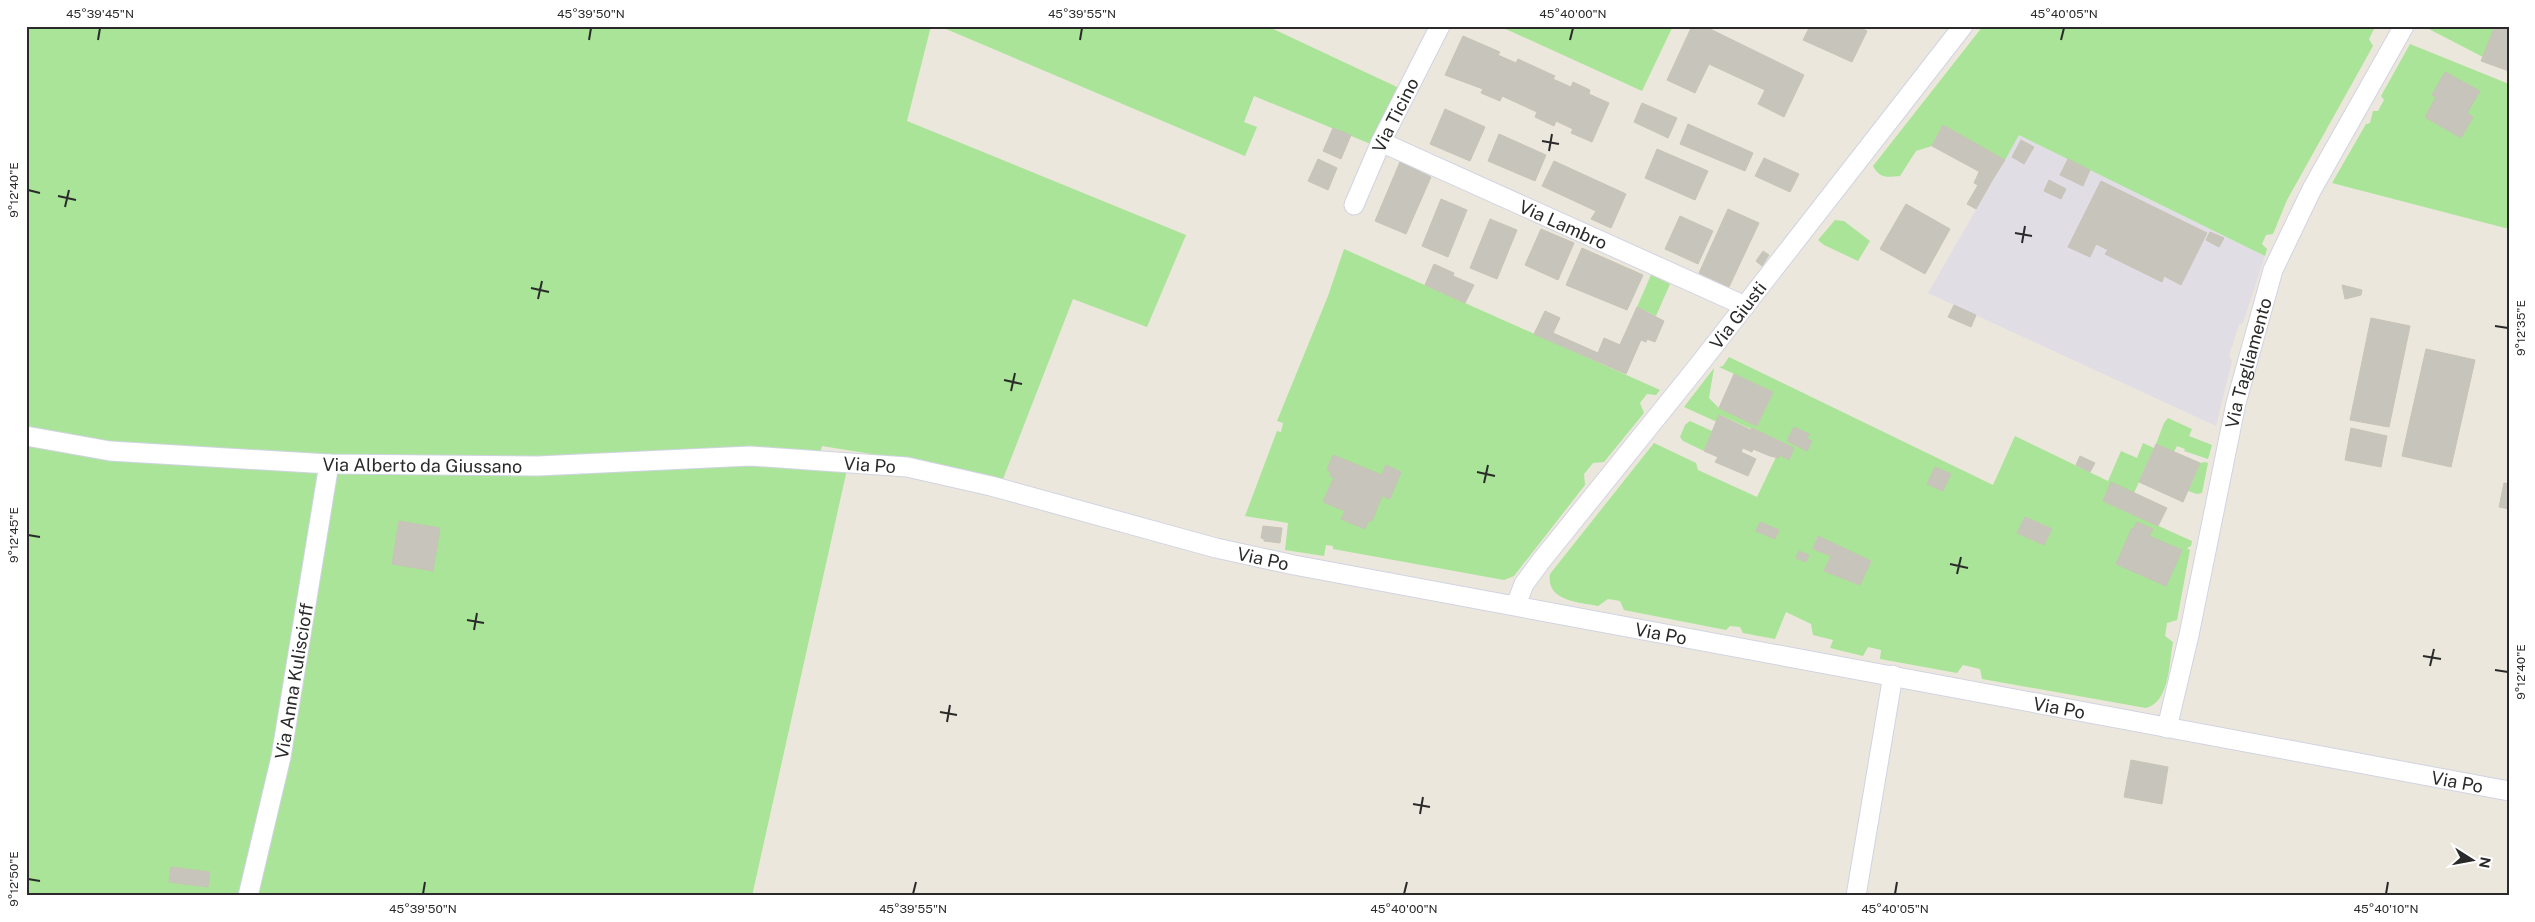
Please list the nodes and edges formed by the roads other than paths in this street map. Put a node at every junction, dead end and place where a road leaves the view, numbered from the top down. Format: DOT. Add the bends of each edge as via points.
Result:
graph roads {
  1 [pos="1440,26"];
  2 [pos="1963,26"];
  3 [pos="2404,26"];
  4 [pos="1381,142"];
  5 [pos="1354,205"];
  6 [pos="1744,306"];
  7 [pos="26,436"];
  8 [pos="818,459"];
  9 [pos="329,464"];
  10 [pos="1516,605"];
  11 [pos="1893,675"];
  12 [pos="2167,728"];
  13 [pos="2509,791"];
  14 [pos="248,896"];
  15 [pos="1856,896"];
  1 -- 4 [label="street, Via Ticino"];
  2 -- 6 [label="street, Via Giusti"];
  3 -- 12 [label="street, Via Tagliamento" via="2312,189 2273,270 2236,403"];
  4 -- 5 [label="street, Via Ticino"];
  4 -- 6 [label="street, Via Lambro"];
  6 -- 10 [label="street, Via Giusti" via="1535,569 1524,584"];
  7 -- 9 [label="street, Via Alberto da Giussano" via="110,451"];
  8 -- 9 [label="street, Via Alberto da Giussano" via="750,456 538,466"];
  8 -- 10 [label="street, Via Po" via="908,467 991,486 1216,548"];
  9 -- 14 [label="street, Via Anna Kuliscioff" via="281,757"];
  10 -- 11 [label="street, Via Po"];
  11 -- 12 [label="street, Via Po"];
  11 -- 15 [label="street"];
  12 -- 13 [label="street, Via Po"];
}
